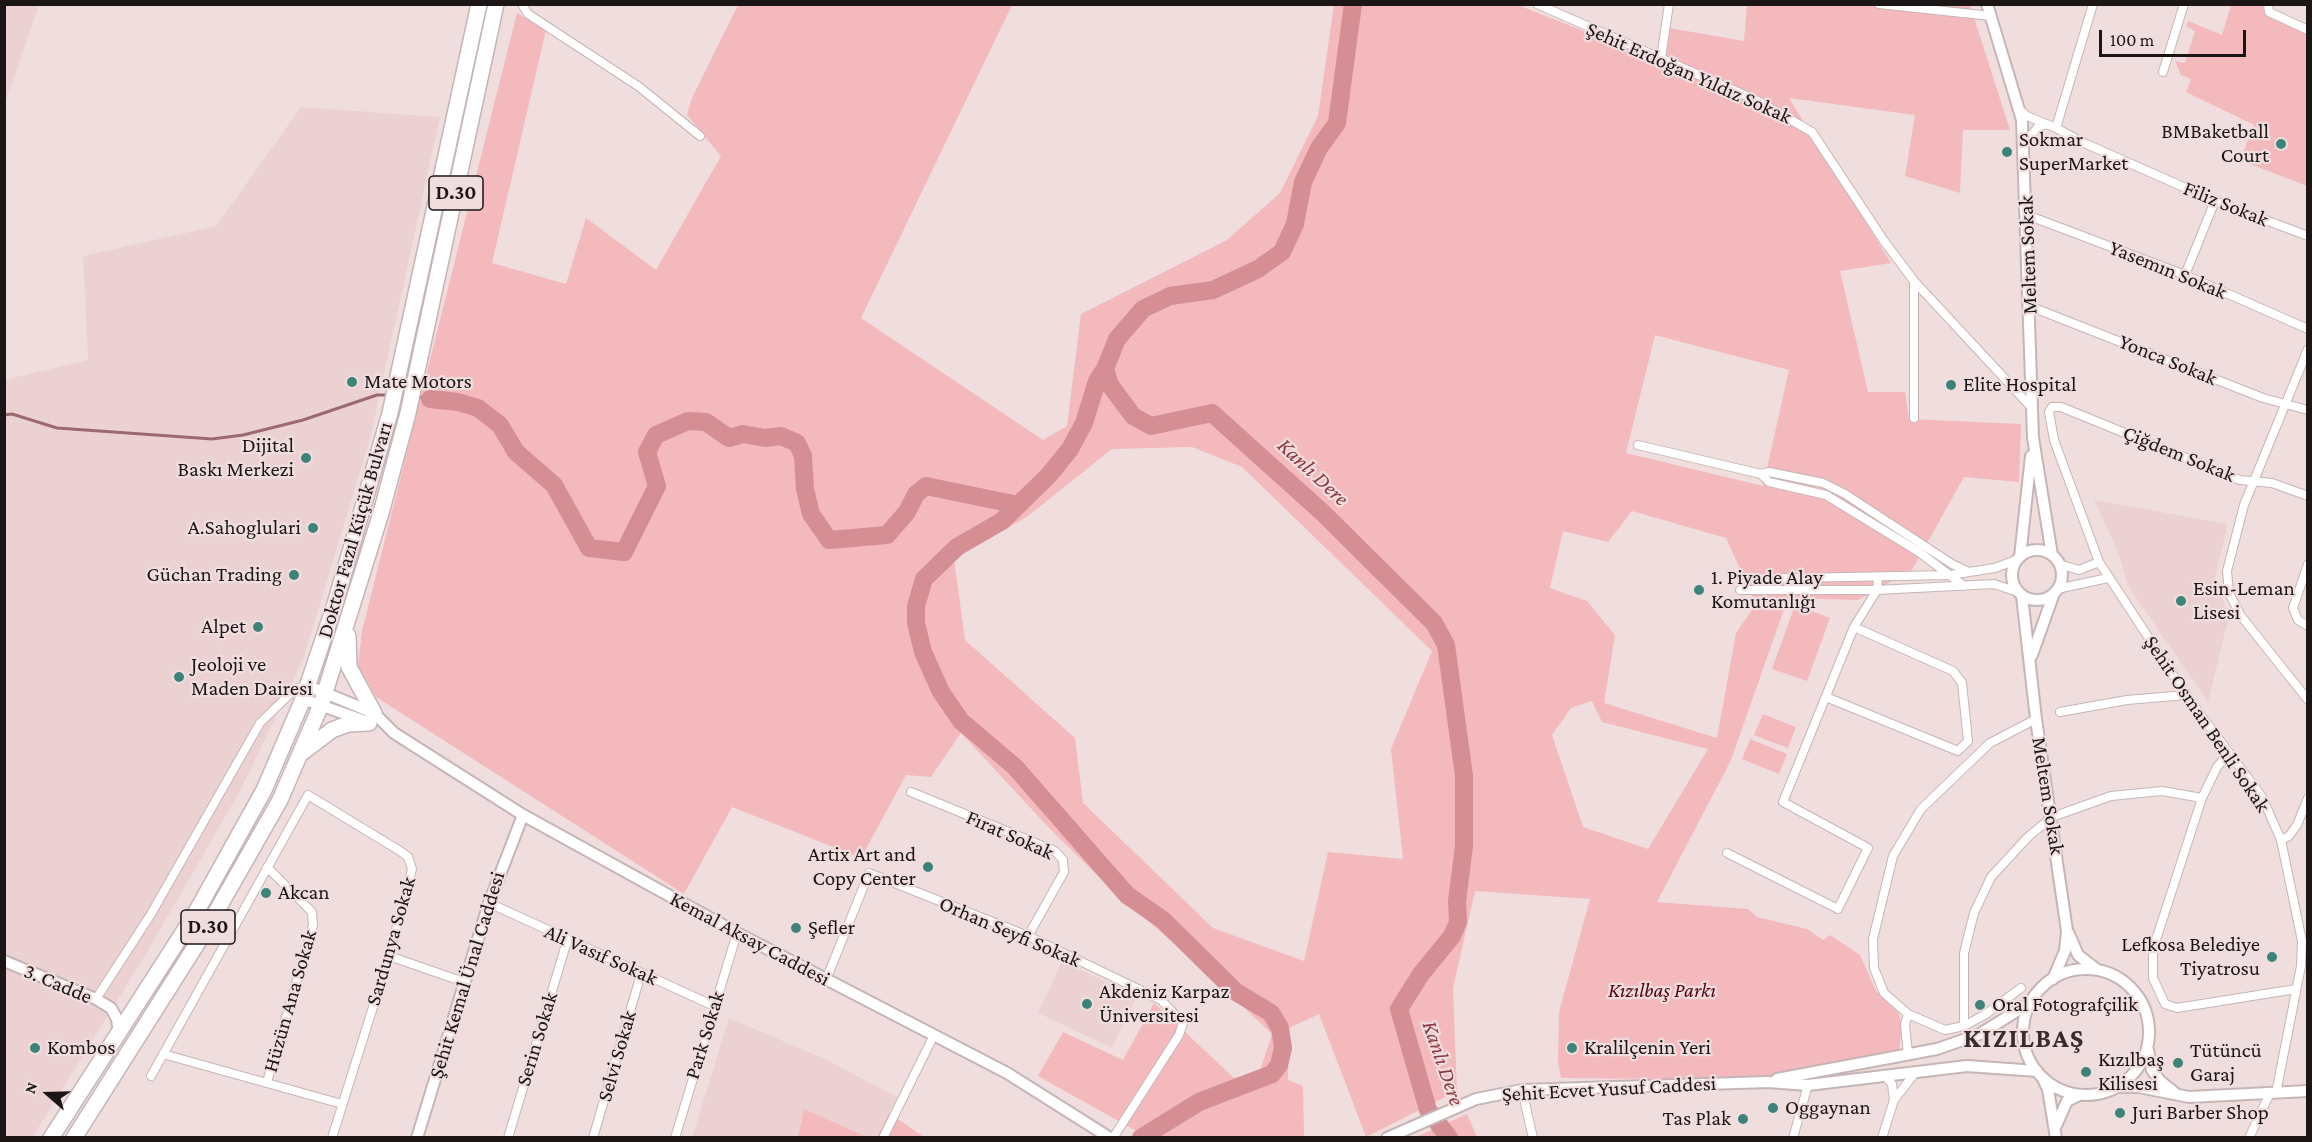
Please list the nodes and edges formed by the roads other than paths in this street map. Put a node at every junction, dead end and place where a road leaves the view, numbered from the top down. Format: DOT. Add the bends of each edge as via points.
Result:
graph roads {
  1 [pos="479,4"];
  2 [pos="496,4"];
  3 [pos="1537,4"];
  4 [pos="1669,4"];
  5 [pos="1879,4"];
  6 [pos="1987,4"];
  7 [pos="2093,4"];
  8 [pos="2184,4"];
  9 [pos="2268,4"];
  10 [pos="523,7"];
  11 [pos="1991,16"];
  12 [pos="2307,30"];
  13 [pos="1661,58"];
  14 [pos="2163,72"];
  15 [pos="2019,109"];
  16 [pos="2047,124"];
  17 [pos="2056,128"];
  18 [pos="700,136"];
  19 [pos="2024,144"];
  20 [pos="2215,201"];
  21 [pos="2027,215"];
  22 [pos="2307,236"];
  23 [pos="2185,276"];
  24 [pos="1914,281"];
  25 [pos="2029,306"];
  26 [pos="2307,329"];
  27 [pos="2307,349"];
  28 [pos="2284,405"];
  29 [pos="2052,407"];
  30 [pos="2032,408"];
  31 [pos="2307,410"];
  32 [pos="1914,418"];
  33 [pos="2033,438"];
  34 [pos="1638,445"];
  35 [pos="1761,474"];
  36 [pos="2254,482"];
  37 [pos="2307,496"];
  38 [pos="2052,555"];
  39 [pos="2018,558"];
  40 [pos="2099,562"];
  41 [pos="2059,564"];
  42 [pos="2307,564"];
  43 [pos="1970,572"];
  44 [pos="1950,574"];
  45 [pos="1878,577"];
  46 [pos="2108,578"];
  47 [pos="1742,579"];
  48 [pos="1964,586"];
  49 [pos="1740,590"];
  50 [pos="1877,590"];
  51 [pos="2056,591"];
  52 [pos="2020,594"];
  53 [pos="349,618"];
  54 [pos="2307,626"];
  55 [pos="1854,627"];
  56 [pos="2030,660"];
  57 [pos="306,692"];
  58 [pos="2186,695"];
  59 [pos="1826,697"];
  60 [pos="323,699"];
  61 [pos="2307,700"];
  62 [pos="2060,712"];
  63 [pos="372,718"];
  64 [pos="2036,719"];
  65 [pos="2229,753"];
  66 [pos="301,754"];
  67 [pos="910,792"];
  68 [pos="2202,798"];
  69 [pos="2307,798"];
  70 [pos="523,815"];
  71 [pos="2052,817"];
  72 [pos="2281,840"];
  73 [pos="1727,853"];
  74 [pos="267,867"];
  75 [pos="489,903"];
  76 [pos="2067,931"];
  77 [pos="737,933"];
  78 [pos="1028,936"];
  79 [pos="567,941"];
  80 [pos="389,956"];
  81 [pos="4,961"];
  82 [pos="2096,969"];
  83 [pos="641,974"];
  84 [pos="2053,979"];
  85 [pos="826,980"];
  86 [pos="464,982"];
  87 [pos="2021,988"];
  88 [pos="2296,989"];
  89 [pos="144,995"];
  90 [pos="96,999"];
  91 [pos="2031,1002"];
  92 [pos="714,1006"];
  93 [pos="111,1008"];
  94 [pos="1908,1014"];
  95 [pos="1964,1026"];
  96 [pos="119,1035"];
  97 [pos="934,1035"];
  98 [pos="2148,1048"];
  99 [pos="162,1054"];
  100 [pos="1908,1054"];
  101 [pos="1917,1072"];
  102 [pos="1884,1075"];
  103 [pos="2040,1075"];
  104 [pos="151,1076"];
  105 [pos="1768,1082"];
  106 [pos="267,1083"];
  107 [pos="1808,1085"];
  108 [pos="2118,1087"];
  109 [pos="1522,1090"];
  110 [pos="2307,1091"];
  111 [pos="2273,1093"];
  112 [pos="2079,1095"];
  113 [pos="2178,1095"];
  114 [pos="1894,1100"];
  115 [pos="342,1104"];
  116 [pos="2056,1133"];
  117 [pos="51,1137"];
  118 [pos="74,1137"];
  119 [pos="332,1137"];
  120 [pos="417,1137"];
  121 [pos="508,1137"];
  122 [pos="593,1137"];
  123 [pos="675,1137"];
  124 [pos="883,1137"];
  125 [pos="1111,1137"];
  126 [pos="1387,1137"];
  127 [pos="1533,1137"];
  128 [pos="1793,1137"];
  129 [pos="1882,1137"];
  130 [pos="2250,1137"];
  1 -- 57 [label="highway, Doktor Fazıl Küçük Bulvarı / D.30" via="390,413"];
  2 -- 53 [label="highway, Doktor Fazıl Küçük Bulvarı / D.30" via="408,413"];
  3 -- 13 [label="street, Şehit Erdoğan Yıldız Sokak"];
  4 -- 13 [label="street"];
  5 -- 11 [label="street"];
  6 -- 11 [label="main road, Meltem Sokak"];
  7 -- 17 [label="street"];
  8 -- 14 [label="street"];
  9 -- 12 [label="street" via="2269,12"];
  10 -- 18 [label="street" via="638,86"];
  11 -- 15 [label="main road, Meltem Sokak"];
  13 -- 24 [label="street, Şehit Erdoğan Yıldız Sokak" via="1758,101 1812,132"];
  15 -- 16 [label="street, Filiz Sokak"];
  15 -- 19 [label="main road, Meltem Sokak"];
  16 -- 17 [label="street, Filiz Sokak"];
  16 -- 19 [label="street" via="2038,127"];
  17 -- 20 [label="street, Filiz Sokak"];
  19 -- 21 [label="main road, Meltem Sokak"];
  20 -- 22 [label="street, Filiz Sokak"];
  20 -- 23 [label="street"];
  21 -- 23 [label="street, Yasemın Sokak"];
  21 -- 25 [label="main road, Meltem Sokak"];
  23 -- 26 [label="street, Yasemın Sokak"];
  24 -- 30 [label="street, Şehit Erdoğan Yıldız Sokak"];
  24 -- 32 [label="street"];
  25 -- 28 [label="street, Yonca Sokak"];
  25 -- 30 [label="main road, Meltem Sokak"];
  27 -- 28 [label="street"];
  28 -- 31 [label="street, Yonca Sokak"];
  28 -- 36 [label="street"];
  29 -- 36 [label="street, Çiğdem Sokak" via="2061,407 2240,480"];
  29 -- 40 [label="street, Şehit Osman Benli Sokak" via="2049,412 2054,440"];
  30 -- 33 [label="main road, Meltem Sokak"];
  33 -- 38 [label="main road, Meltem Sokak"];
  33 -- 39 [label="main road, Meltem Sokak"];
  34 -- 35 [label="street"];
  35 -- 43 [label="street" via="1769,472 1823,483"];
  35 -- 44 [label="street" via="1770,482 1806,489 1837,501"];
  36 -- 37 [label="street, Çiğdem Sokak" via="2272,483"];
  36 -- 61 [label="street" via="2237,524 2226,571 2229,593 2241,616"];
  38 -- 39 [label="main road" via="2035,550"];
  38 -- 41 [label="main road"];
  39 -- 43 [label="street" via="2006,566"];
  39 -- 52 [label="main road" via="2012,573"];
  40 -- 41 [label="street" via="2079,570"];
  40 -- 46 [label="street, Şehit Osman Benli Sokak"];
  41 -- 51 [label="main road" via="2061,580"];
  42 -- 54 [label="street" via="2293,608 2298,620"];
  43 -- 44 [label="street"];
  44 -- 45 [label="street"];
  44 -- 48 [label="street"];
  45 -- 47 [label="street"];
  45 -- 50 [label="street"];
  46 -- 51 [label="street"];
  46 -- 58 [label="street, Şehit Osman Benli Sokak"];
  48 -- 50 [label="street"];
  48 -- 52 [label="street" via="1994,584"];
  49 -- 50 [label="street"];
  50 -- 55 [label="street"];
  51 -- 52 [label="main road" via="2036,600"];
  51 -- 56 [label="main road, Meltem Sokak"];
  52 -- 56 [label="main road, Meltem Sokak"];
  53 -- 60 [label="highway, Doktor Fazıl Küçük Bulvarı / D.30"];
  53 -- 63 [label="highway" via="349,667"];
  55 -- 59 [label="street"];
  55 -- 59 [label="street" via="1953,670 1962,683 1968,741 1958,751"];
  56 -- 64 [label="main road, Meltem Sokak"];
  57 -- 60 [label="main road, Kemal Aksay Caddesi"];
  57 -- 89 [label="highway, Doktor Fazıl Küçük Bulvarı / D.30" via="264,790 195,914"];
  57 -- 90 [label="street" via="295,689 260,723 151,914"];
  58 -- 62 [label="street"];
  58 -- 65 [label="street, Şehit Osman Benli Sokak"];
  59 -- 73 [label="street" via="1783,802 1868,848 1838,909"];
  60 -- 63 [label="main road, Kemal Aksay Caddesi"];
  60 -- 66 [label="highway, Doktor Fazıl Küçük Bulvarı / D.30"];
  63 -- 66 [label="highway" via="332,730"];
  63 -- 70 [label="main road, Kemal Aksay Caddesi"];
  64 -- 71 [label="main road, Meltem Sokak"];
  64 -- 94 [label="street" via="1990,743 1953,776 1921,809 1893,856 1873,939 1874,968 1884,993"];
  65 -- 68 [label="street" via="2217,767"];
  65 -- 72 [label="street, Şehit Osman Benli Sokak" via="2262,797"];
  66 -- 118 [label="highway, Doktor Fazıl Küçük Bulvarı / D.30" via="280,800 207,928"];
  67 -- 78 [label="street, Fırat Sokak" via="1055,851 1063,860 1064,872"];
  68 -- 71 [label="street" via="2174,792 2137,792 2111,796"];
  68 -- 88 [label="street" via="2152,949 2153,978 2158,992 2165,1004 2177,1008"];
  69 -- 72 [label="street" via="2297,825"];
  70 -- 75 [label="main road, Şehit Kemal Ünal Caddesi"];
  70 -- 77 [label="main road, Kemal Aksay Caddesi"];
  71 -- 76 [label="main road, Meltem Sokak"];
  71 -- 95 [label="street" via="2002,862 1977,905 1964,952"];
  72 -- 88 [label="street, Şehit Osman Benli Sokak" via="2302,941"];
  74 -- 80 [label="street, Sardunya Sokak" via="308,795 408,858 412,869 409,888"];
  74 -- 99 [label="street"];
  74 -- 106 [label="street, Hüzün Ana Sokak" via="312,912 313,925"];
  75 -- 79 [label="street, Ali Vasıf Sokak"];
  75 -- 86 [label="main road, Şehit Kemal Ünal Caddesi"];
  76 -- 82 [label="main road, Meltem Sokak" via="2078,955"];
  76 -- 84 [label="main road, Meltem Sokak" via="2065,951"];
  77 -- 85 [label="main road, Kemal Aksay Caddesi"];
  77 -- 92 [label="street, Park Sokak"];
  78 -- 85 [label="street, Orhan Seyfi Sokak" via="869,873"];
  78 -- 125 [label="street, Orhan Seyfi Sokak" via="1161,1000 1183,1023 1176,1042"];
  79 -- 83 [label="street, Ali Vasıf Sokak"];
  79 -- 121 [label="street, Serin Sokak"];
  80 -- 86 [label="street"];
  80 -- 115 [label="street, Sardunya Sokak"];
  81 -- 90 [label="main road, 3. Cadde"];
  82 -- 84 [label="main road" via="2073,970"];
  82 -- 98 [label="main road" via="2112,974 2139,997 2148,1021"];
  83 -- 92 [label="street, Ali Vasıf Sokak"];
  83 -- 122 [label="street, Selvi Sokak"];
  84 -- 91 [label="main road"];
  85 -- 97 [label="main road, Kemal Aksay Caddesi"];
  86 -- 120 [label="main road, Şehit Kemal Ünal Caddesi"];
  87 -- 95 [label="street"];
  88 -- 111 [label="street, Şehit Osman Benli Sokak"];
  89 -- 93 [label="main road" via="134,1005"];
  89 -- 96 [label="highway, Doktor Fazıl Küçük Bulvarı / D.30"];
  90 -- 93 [label="main road, 3. Cadde"];
  91 -- 100 [label="main road, Şehit Ecvet Yusuf Caddesi" via="1980,1034"];
  91 -- 103 [label="main road" via="2023,1038"];
  92 -- 123 [label="street, Park Sokak"];
  93 -- 96 [label="main road"];
  94 -- 95 [label="street" via="1945,1030"];
  94 -- 100 [label="street"];
  96 -- 117 [label="highway, Doktor Fazıl Küçük Bulvarı / D.30"];
  97 -- 124 [label="street"];
  97 -- 125 [label="main road, Kemal Aksay Caddesi" via="1007,1073"];
  98 -- 108 [label="main road" via="2131,1077"];
  98 -- 113 [label="main road" via="2152,1070"];
  99 -- 104 [label="street"];
  99 -- 106 [label="street"];
  100 -- 105 [label="main road, Şehit Ecvet Yusuf Caddesi"];
  101 -- 102 [label="main road, Şehit Ecvet Yusuf Caddesi"];
  101 -- 103 [label="main road, Şehit Ecvet Yusuf Caddesi" via="1967,1066"];
  101 -- 114 [label="street"];
  102 -- 107 [label="main road, Şehit Ecvet Yusuf Caddesi"];
  102 -- 114 [label="street" via="1892,1084"];
  103 -- 112 [label="main road" via="2060,1089"];
  103 -- 116 [label="main road" via="2048,1089"];
  105 -- 107 [label="main road, Şehit Ecvet Yusuf Caddesi"];
  105 -- 109 [label="main road, Şehit Ecvet Yusuf Caddesi"];
  106 -- 115 [label="street"];
  107 -- 128 [label="street"];
  108 -- 112 [label="main road" via="2099,1094"];
  108 -- 113 [label="main road"];
  109 -- 126 [label="main road, Şehit Ecvet Yusuf Caddesi" via="1476,1099"];
  109 -- 127 [label="street"];
  110 -- 111 [label="main road"];
  111 -- 113 [label="main road"];
  111 -- 130 [label="street, Şehit Osman Benli Sokak"];
  112 -- 116 [label="main road" via="2067,1101"];
  114 -- 129 [label="street"];
  115 -- 119 [label="street, Sardunya Sokak"];
}
